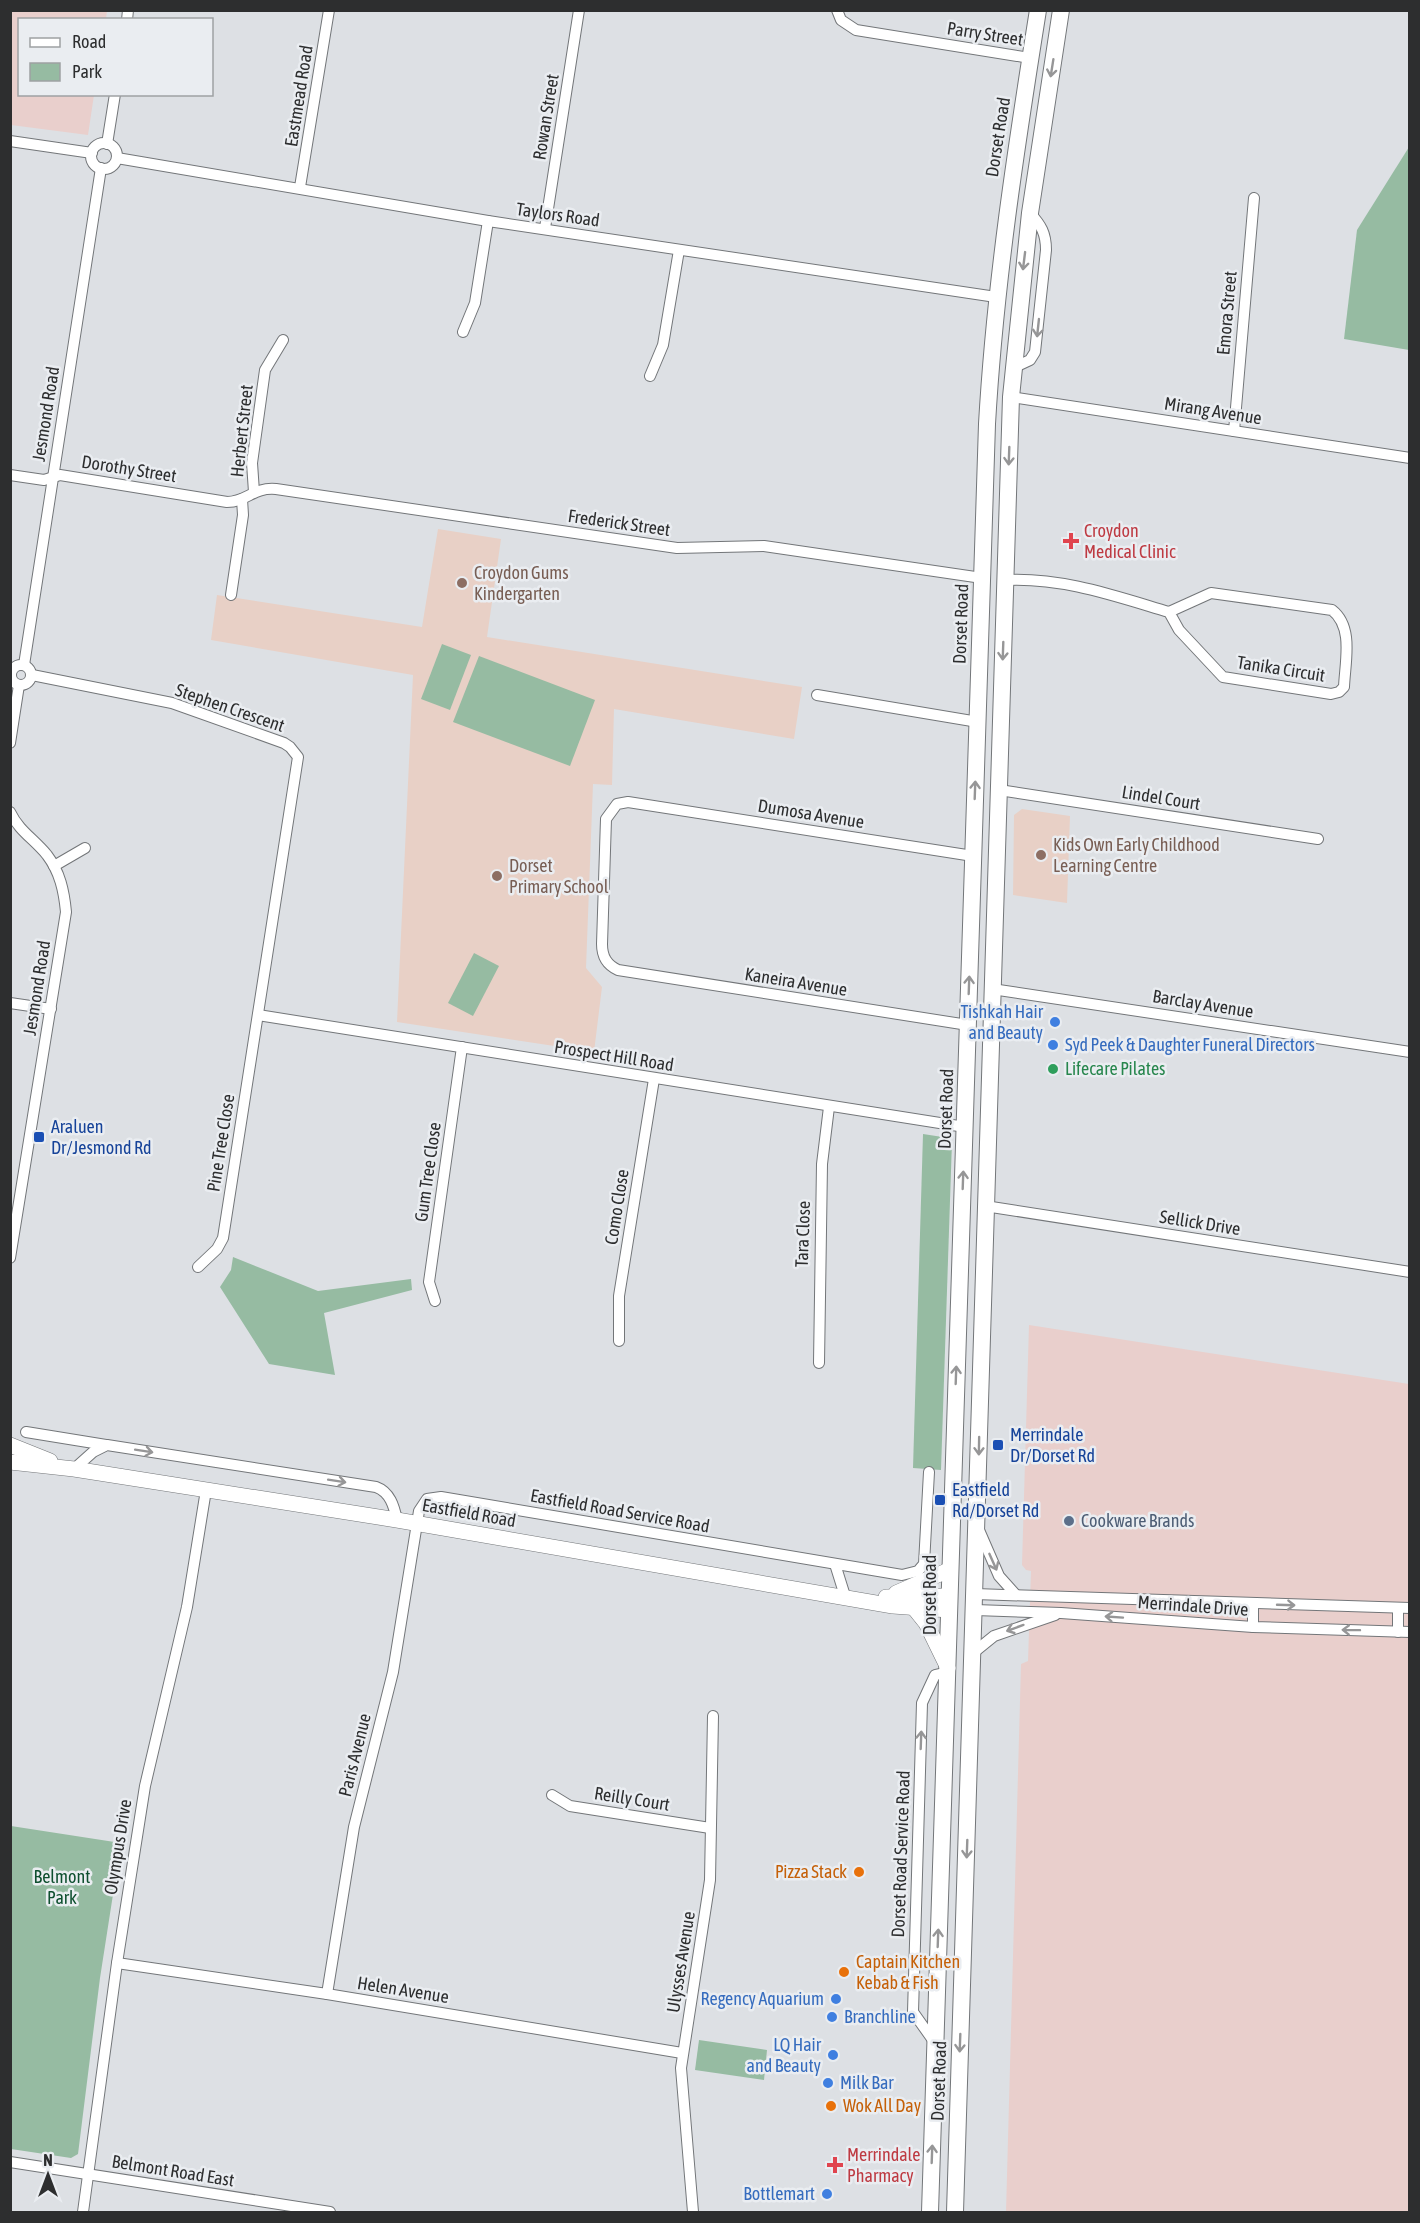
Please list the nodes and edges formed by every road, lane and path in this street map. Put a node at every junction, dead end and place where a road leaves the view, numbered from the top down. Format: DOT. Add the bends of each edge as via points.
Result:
graph roads {
  1 [pos="329,10"];
  2 [pos="579,10"];
  3 [pos="837,10"];
  4 [pos="1038,10"];
  5 [pos="1061,10"];
  6 [pos="1030,58"];
  7 [pos="115,96"];
  8 [pos="10,141"];
  9 [pos="107,144"];
  10 [pos="92,153"];
  11 [pos="117,158"];
  12 [pos="101,168"];
  13 [pos="300,188"];
  14 [pos="1254,198"];
  15 [pos="1030,213"];
  16 [pos="488,221"];
  17 [pos="545,228"];
  18 [pos="679,250"];
  19 [pos="996,297"];
  20 [pos="1019,300"];
  21 [pos="463,332"];
  22 [pos="283,340"];
  23 [pos="1013,368"];
  24 [pos="650,376"];
  25 [pos="1011,397"];
  26 [pos="1234,431"];
  27 [pos="1410,458"];
  28 [pos="10,475"];
  29 [pos="52,477"];
  30 [pos="254,492"];
  31 [pos="242,499"];
  32 [pos="982,578"];
  33 [pos="1005,580"];
  34 [pos="231,595"];
  35 [pos="1169,612"];
  36 [pos="24,665"];
  37 [pos="11,674"];
  38 [pos="32,675"];
  39 [pos="19,686"];
  40 [pos="817,695"];
  41 [pos="978,722"];
  42 [pos="10,743"];
  43 [pos="999,790"];
  44 [pos="10,812"];
  45 [pos="1318,839"];
  46 [pos="85,848"];
  47 [pos="974,856"];
  48 [pos="997,858"];
  49 [pos="54,866"];
  50 [pos="618,970"];
  51 [pos="992,989"];
  52 [pos="10,1003"];
  53 [pos="51,1010"];
  54 [pos="258,1015"];
  55 [pos="968,1025"];
  56 [pos="462,1047"];
  57 [pos="1410,1052"];
  58 [pos="654,1079"];
  59 [pos="829,1107"];
  60 [pos="965,1127"];
  61 [pos="962,1206"];
  62 [pos="985,1206"];
  63 [pos="14,1219"];
  64 [pos="10,1257"];
  65 [pos="198,1267"];
  66 [pos="1410,1272"];
  67 [pos="435,1301"];
  68 [pos="619,1341"];
  69 [pos="819,1363"];
  70 [pos="26,1432"];
  71 [pos="10,1445"];
  72 [pos="106,1445"];
  73 [pos="10,1462"];
  74 [pos="72,1469"];
  75 [pos="929,1472"];
  76 [pos="206,1490"];
  77 [pos="397,1520"];
  78 [pos="417,1523"];
  79 [pos="977,1524"];
  80 [pos="835,1564"];
  81 [pos="949,1570"];
  82 [pos="1016,1595"];
  83 [pos="845,1596"];
  84 [pos="884,1597"];
  85 [pos="861,1598"];
  86 [pos="975,1602"];
  87 [pos="949,1603"];
  88 [pos="1253,1604"];
  89 [pos="914,1608"];
  90 [pos="1404,1608"];
  91 [pos="1061,1613"];
  92 [pos="1253,1627"];
  93 [pos="1398,1632"];
  94 [pos="1410,1632"];
  95 [pos="974,1653"];
  96 [pos="948,1670"];
  97 [pos="713,1716"];
  98 [pos="552,1795"];
  99 [pos="710,1828"];
  100 [pos="117,1963"];
  101 [pos="327,1994"];
  102 [pos="935,2043"];
  103 [pos="682,2052"];
  104 [pos="935,2074"];
  105 [pos="959,2074"];
  106 [pos="10,2162"];
  107 [pos="89,2174"];
  108 [pos="83,2212"];
  109 [pos="330,2212"];
  110 [pos="693,2212"];
  111 [pos="930,2212"];
  112 [pos="955,2212"];
  1 -- 13 [label="street, Eastmead Road"];
  2 -- 17 [label="street, Rowan Street"];
  3 -- 6 [label="street, Parry Street" via="841,20 856,30"];
  4 -- 6 [label="main road, Dorset Road"];
  5 -- 15 [label="main road, Dorset Road, one-way"];
  6 -- 19 [label="main road, Dorset Road"];
  7 -- 9 [label="street"];
  8 -- 10 [label="street"];
  9 -- 10 [label="street"];
  9 -- 11 [label="street" via="116,151"];
  10 -- 12 [label="street" via="93,161"];
  11 -- 12 [label="street" via="111,167"];
  11 -- 13 [label="street, Taylors Road"];
  12 -- 29 [label="street, Jesmond Road"];
  13 -- 16 [label="street, Taylors Road"];
  14 -- 26 [label="street, Emora Street"];
  15 -- 20 [label="main road, Dorset Road, one-way"];
  15 -- 23 [label="street, one-way" via="1046,237 1035,352 1030,360"];
  16 -- 17 [label="street, Taylors Road"];
  16 -- 21 [label="street" via="476,303"];
  17 -- 18 [label="street, Taylors Road"];
  18 -- 19 [label="street, Taylors Road"];
  18 -- 24 [label="street" via="663,345"];
  19 -- 20 [label="main road"];
  19 -- 32 [label="main road, Dorset Road"];
  20 -- 23 [label="main road, Dorset Road"];
  22 -- 30 [label="street, Herbert Street" via="266,370 252,463"];
  23 -- 25 [label="main road, Dorset Road"];
  25 -- 26 [label="street, Mirang Avenue"];
  25 -- 33 [label="main road, Dorset Road, one-way"];
  26 -- 27 [label="street, Mirang Avenue"];
  28 -- 29 [label="street, Dorothy Street" via="44,480"];
  29 -- 31 [label="street, Dorothy Street" via="60,475 227,502"];
  29 -- 36 [label="street, Jesmond Road"];
  30 -- 31 [label="street, Herbert Street"];
  30 -- 32 [label="street, Frederick Street" via="276,489 677,548 764,546"];
  31 -- 34 [label="street, Herbert Street"];
  32 -- 33 [label="main road"];
  32 -- 41 [label="main road, Dorset Road"];
  33 -- 35 [label="street" via="1038,578 1075,585"];
  33 -- 43 [label="main road, Dorset Road, one-way"];
  35 -- 35 [label="street, Tanika Circuit" via="1211,593 1332,610 1346,628 1344,687 1330,694 1224,677 1179,630"];
  36 -- 37 [label="street" via="14,668"];
  36 -- 38 [label="street"];
  37 -- 39 [label="street"];
  38 -- 39 [label="street" via="28,683"];
  38 -- 54 [label="street, Stephen Crescent" via="172,703 274,739 296,752 299,763"];
  39 -- 42 [label="street"];
  40 -- 41 [label="street"];
  47 -- 41 [label="main road, Dorset Road, one-way"];
  43 -- 45 [label="street, Lindel Court"];
  43 -- 48 [label="main road, Dorset Road"];
  44 -- 49 [label="street, Jesmond Road"];
  46 -- 49 [label="street"];
  47 -- 48 [label="main road"];
  47 -- 50 [label="street, Dumosa Avenue" via="644,804 617,804 606,819 602,953"];
  55 -- 47 [label="main road, Dorset Road, one-way"];
  48 -- 51 [label="main road, Dorset Road"];
  49 -- 53 [label="street, Jesmond Road" via="62,884 66,912"];
  50 -- 55 [label="street, Kaneira Avenue"];
  51 -- 57 [label="street, Barclay Avenue"];
  51 -- 62 [label="main road, Dorset Road"];
  52 -- 53 [label="street"];
  53 -- 63 [label="street, Jesmond Road"];
  54 -- 56 [label="street, Prospect Hill Road"];
  54 -- 65 [label="street, Pine Tree Close" via="223,1238"];
  55 -- 60 [label="main road, Dorset Road"];
  56 -- 58 [label="street, Prospect Hill Road"];
  56 -- 67 [label="street, Gum Tree Close" via="429,1282"];
  58 -- 59 [label="street, Prospect Hill Road"];
  58 -- 68 [label="street, Como Close" via="619,1296"];
  59 -- 60 [label="street, Prospect Hill Road"];
  59 -- 69 [label="street, Tara Close" via="822,1164"];
  61 -- 60 [label="main road, Dorset Road, one-way"];
  61 -- 62 [label="main road"];
  81 -- 61 [label="main road, Dorset Road, one-way"];
  62 -- 66 [label="street, Sellick Drive"];
  62 -- 79 [label="main road, Dorset Road, one-way"];
  63 -- 64 [label="street, Jesmond Road"];
  70 -- 72 [label="street"];
  71 -- 74 [label="main road, Eastfield Road"];
  72 -- 74 [label="street"];
  72 -- 77 [label="street, one-way" via="376,1487 390,1499"];
  73 -- 74 [label="main road, Eastfield Road"];
  74 -- 76 [label="main road, Eastfield Road"];
  75 -- 80 [label="street, Eastfield Road Service Road" via="924,1564 918,1571 902,1575"];
  76 -- 77 [label="main road, Eastfield Road"];
  76 -- 100 [label="street, Olympus Drive" via="187,1606 145,1786"];
  77 -- 78 [label="main road, Eastfield Road"];
  78 -- 80 [label="street, Eastfield Road Service Road" via="424,1502 441,1497"];
  78 -- 83 [label="main road, Eastfield Road"];
  78 -- 101 [label="street, Paris Avenue" via="393,1672 354,1827"];
  79 -- 82 [label="street, one-way" via="999,1576"];
  79 -- 86 [label="main road, Dorset Road"];
  80 -- 83 [label="street"];
  81 -- 84 [label="main road"];
  81 -- 87 [label="main road, Dorset Road"];
  82 -- 86 [label="street, Merrindale Drive"];
  82 -- 88 [label="street, Merrindale Drive"];
  83 -- 85 [label="main road, Eastfield Road"];
  84 -- 85 [label="main road, Eastfield Road"];
  84 -- 87 [label="main road, Eastfield Road"];
  85 -- 89 [label="main road, Eastfield Road"];
  86 -- 87 [label="main road, Eastfield Road"];
  86 -- 91 [label="street, Merrindale Drive"];
  86 -- 95 [label="main road, Dorset Road"];
  87 -- 89 [label="main road, Eastfield Road"];
  87 -- 96 [label="main road, Dorset Road"];
  88 -- 90 [label="street, Merrindale Drive, one-way"];
  88 -- 92 [label="street"];
  89 -- 96 [label="main road" via="926,1623"];
  90 -- 93 [label="street"];
  92 -- 91 [label="street, Merrindale Drive, one-way"];
  91 -- 95 [label="street, one-way" via="994,1636"];
  93 -- 92 [label="street, Merrindale Drive, one-way"];
  93 -- 94 [label="street, Merrindale Drive"];
  95 -- 105 [label="main road, Dorset Road, one-way"];
  102 -- 96 [label="main road, Dorset Road, one-way"];
  102 -- 96 [label="street, Dorset Road Service Road, one-way" via="913,2012 922,1703 935,1675"];
  97 -- 99 [label="street, Ulysses Avenue"];
  98 -- 99 [label="street, Reilly Court" via="570,1806"];
  99 -- 103 [label="street, Ulysses Avenue" via="707,1904"];
  100 -- 101 [label="street, Helen Avenue"];
  100 -- 107 [label="street, Olympus Drive"];
  101 -- 103 [label="street, Helen Avenue"];
  102 -- 104 [label="main road, Dorset Road"];
  103 -- 110 [label="street, Ulysses Avenue"];
  104 -- 105 [label="main road"];
  111 -- 104 [label="main road, Dorset Road, one-way"];
  105 -- 112 [label="main road, Dorset Road"];
  106 -- 107 [label="street, Belmont Road East"];
  107 -- 108 [label="street, Olympus Drive"];
  107 -- 109 [label="street, Belmont Road East"];
}
